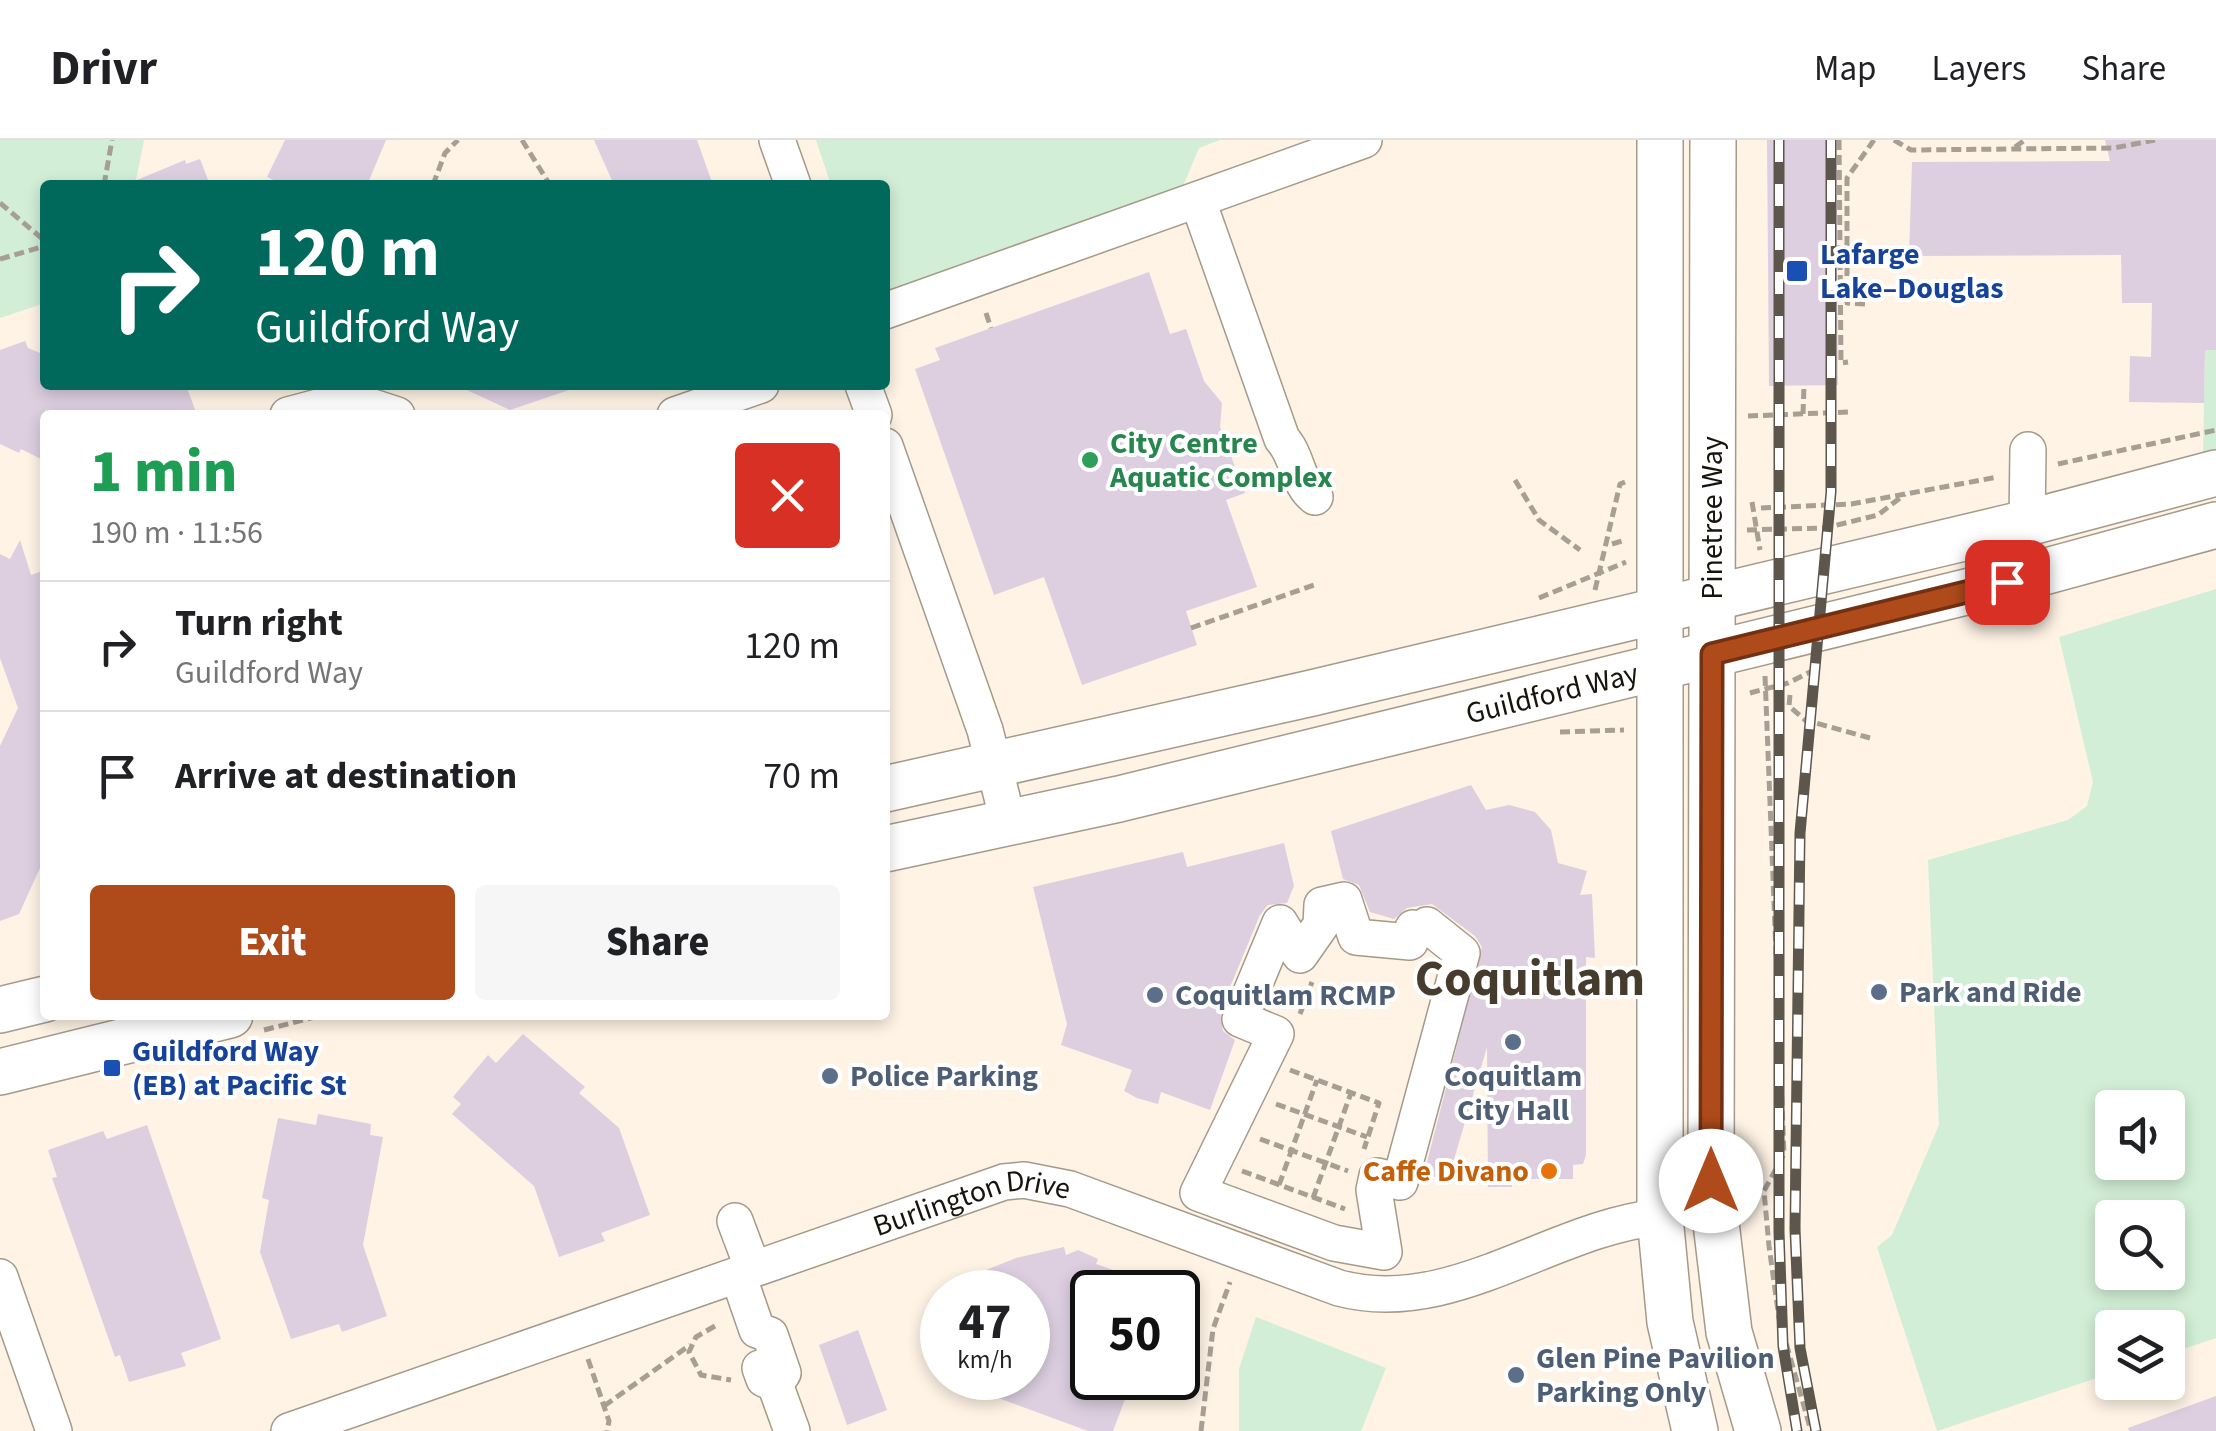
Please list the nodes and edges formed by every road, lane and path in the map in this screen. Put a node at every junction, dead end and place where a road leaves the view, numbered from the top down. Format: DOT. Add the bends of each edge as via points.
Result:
graph roads {
  1 [pos="112,140"];
  2 [pos="458,140"];
  3 [pos="522,140"];
  4 [pos="777,140"];
  5 [pos="1364,140"];
  6 [pos="1660,140"];
  7 [pos="1712,140"];
  8 [pos="1839,140"];
  9 [pos="1894,140"];
  10 [pos="2025,140"];
  11 [pos="2155,140"];
  12 [pos="1873,141"];
  13 [pos="2012,149"];
  14 [pos="105,180"];
  15 [pos="435,180"];
  16 [pos="547,180"];
  17 [pos="791,180"];
  18 [pos="1198,201"];
  19 [pos="1,205"];
  20 [pos="40,240"];
  21 [pos="40,246"];
  22 [pos="0,259"];
  23 [pos="1865,304"];
  24 [pos="890,309"];
  25 [pos="986,314"];
  26 [pos="991,328"];
  27 [pos="1848,351"];
  28 [pos="1804,385"];
  29 [pos="747,390"];
  30 [pos="346,392"];
  31 [pos="292,404"];
  32 [pos="387,410"];
  33 [pos="689,410"];
  34 [pos="1848,412"];
  35 [pos="1803,414"];
  36 [pos="1746,416"];
  37 [pos="2028,450"];
  38 [pos="890,461"];
  39 [pos="1660,465"];
  40 [pos="2216,473"];
  41 [pos="1515,480"];
  42 [pos="1750,494"];
  43 [pos="1315,497"];
  44 [pos="1780,507"];
  45 [pos="1761,508"];
  46 [pos="2028,523"];
  47 [pos="1780,524"];
  48 [pos="2216,525"];
  49 [pos="1758,528"];
  50 [pos="1580,550"];
  51 [pos="1760,552"];
  52 [pos="1317,584"];
  53 [pos="1711,597"];
  54 [pos="1594,599"];
  55 [pos="1660,609"];
  56 [pos="1192,628"];
  57 [pos="1712,654"];
  58 [pos="1765,663"];
  59 [pos="1660,667"];
  60 [pos="1766,690"];
  61 [pos="1740,695"];
  62 [pos="1790,695"];
  63 [pos="1870,738"];
  64 [pos="994,764"];
  65 [pos="890,788"];
  66 [pos="1008,821"];
  67 [pos="890,848"];
  68 [pos="1344,900"];
  69 [pos="40,999"];
  70 [pos="0,1010"];
  71 [pos="210,1020"];
  72 [pos="1279,1065"];
  73 [pos="0,1072"];
  74 [pos="1317,1080"];
  75 [pos="1350,1092"];
  76 [pos="1263,1099"];
  77 [pos="1304,1114"];
  78 [pos="1338,1126"];
  79 [pos="1246,1134"];
  80 [pos="1368,1137"];
  81 [pos="1291,1150"];
  82 [pos="1362,1156"];
  83 [pos="1325,1162"];
  84 [pos="1230,1167"];
  85 [pos="1356,1174"];
  86 [pos="1278,1185"];
  87 [pos="1350,1192"];
  88 [pos="1313,1198"];
  89 [pos="1660,1217"];
  90 [pos="736,1220"];
  91 [pos="1242,1251"];
  92 [pos="746,1272"];
  93 [pos="0,1277"];
  94 [pos="1719,1277"];
  95 [pos="715,1326"];
  96 [pos="690,1345"];
  97 [pos="587,1356"];
  98 [pos="738,1378"];
  99 [pos="604,1406"];
  100 [pos="54,1431"];
  101 [pos="289,1431"];
  102 [pos="607,1431"];
  103 [pos="792,1431"];
  104 [pos="1202,1431"];
  105 [pos="1695,1431"];
  106 [pos="1758,1431"];
  107 [pos="1811,1431"];
  1 -- 14 [label="path"];
  2 -- 15 [label="path" via="445,152"];
  3 -- 16 [label="path"];
  4 -- 17 [label="street"];
  5 -- 18 [label="street"];
  6 -- 39 [label="main road, Pinetree Way"];
  7 -- 53 [label="main road, Pinetree Way"];
  8 -- 27 [label="path" via="1841,364 1848,362"];
  9 -- 13 [label="path" via="1911,150"];
  10 -- 13 [label="path"];
  11 -- 13 [label="path" via="2114,148"];
  12 -- 23 [label="path" via="1847,178 1847,303"];
  18 -- 24 [label="street"];
  18 -- 43 [label="street" via="1282,439"];
  19 -- 20 [label="path"];
  21 -- 22 [label="path"];
  25 -- 26 [label="path"];
  28 -- 35 [label="path"];
  29 -- 33 [label="street"];
  30 -- 31 [label="street"];
  30 -- 32 [label="street"];
  34 -- 35 [label="path"];
  35 -- 36 [label="path"];
  37 -- 46 [label="street"];
  38 -- 64 [label="street"];
  39 -- 54 [label="path" via="1620,484"];
  39 -- 55 [label="main road, Pinetree Way"];
  40 -- 46 [label="main road, Guildford Way"];
  41 -- 50 [label="path" via="1538,520"];
  42 -- 49 [label="path"];
  44 -- 45 [label="path"];
  44 -- 47 [label="path"];
  44 -- 49 [label="path" via="1905,494 1878,515 1826,528"];
  46 -- 53 [label="main road, Guildford Way"];
  48 -- 57 [label="main road, Guildford Way"];
  49 -- 51 [label="path"];
  52 -- 56 [label="path"];
  53 -- 55 [label="main road, Guildford Way"];
  53 -- 57 [label="main road, Pinetree Way"];
  55 -- 59 [label="main road, Pinetree Way"];
  55 -- 64 [label="main road, Guildford Way"];
  57 -- 59 [label="main road, Guildford Way"];
  57 -- 94 [label="main road, Pinetree Way" via="1711,1181"];
  58 -- 60 [label="path"];
  59 -- 66 [label="main road, Guildford Way"];
  59 -- 89 [label="main road, Pinetree Way"];
  60 -- 61 [label="path"];
  60 -- 107 [label="path" via="1784,1154 1764,1192 1775,1298"];
  62 -- 63 [label="path" via="1789,706 1805,720"];
  64 -- 65 [label="main road, Guildford Way"];
  64 -- 66 [label="street"];
  66 -- 67 [label="main road, Guildford Way"];
  68 -- 68 [label="street" via="1356,937 1410,942 1414,928 1427,925 1462,953 1400,1182 1377,1176 1384,1252 1334,1243 1198,1192 1276,1034 1240,1019 1280,923 1300,955 1321,925 1322,906"];
  69 -- 70 [label="main road"];
  71 -- 73 [label="main road"];
  72 -- 74 [label="path"];
  74 -- 75 [label="path"];
  74 -- 77 [label="path"];
  75 -- 78 [label="path"];
  75 -- 80 [label="path" via="1379,1103"];
  76 -- 77 [label="path"];
  77 -- 78 [label="path"];
  77 -- 81 [label="path"];
  78 -- 80 [label="path"];
  78 -- 83 [label="path"];
  79 -- 81 [label="path"];
  80 -- 82 [label="path"];
  81 -- 83 [label="path"];
  81 -- 86 [label="path"];
  83 -- 85 [label="path"];
  83 -- 88 [label="path"];
  84 -- 86 [label="path"];
  86 -- 88 [label="path"];
  87 -- 88 [label="path" via="1347,1210"];
  89 -- 91 [label="street, Burlington Drive" via="1398,1294 1339,1288"];
  89 -- 94 [label="main road"];
  89 -- 105 [label="main road, Pinetree Way" via="1670,1322"];
  90 -- 92 [label="street"];
  91 -- 92 [label="street, Burlington Drive" via="1070,1188 1024,1180 984,1187"];
  91 -- 104 [label="path" via="1213,1329"];
  92 -- 101 [label="street, Burlington Drive"];
  92 -- 103 [label="street" via="757,1330 770,1335 783,1373 776,1384"];
  93 -- 100 [label="street"];
  94 -- 106 [label="main road, Pinetree Way"];
  95 -- 96 [label="path"];
  96 -- 98 [label="path" via="701,1375"];
  96 -- 99 [label="path"];
  97 -- 99 [label="path"];
  99 -- 102 [label="path"];
}
